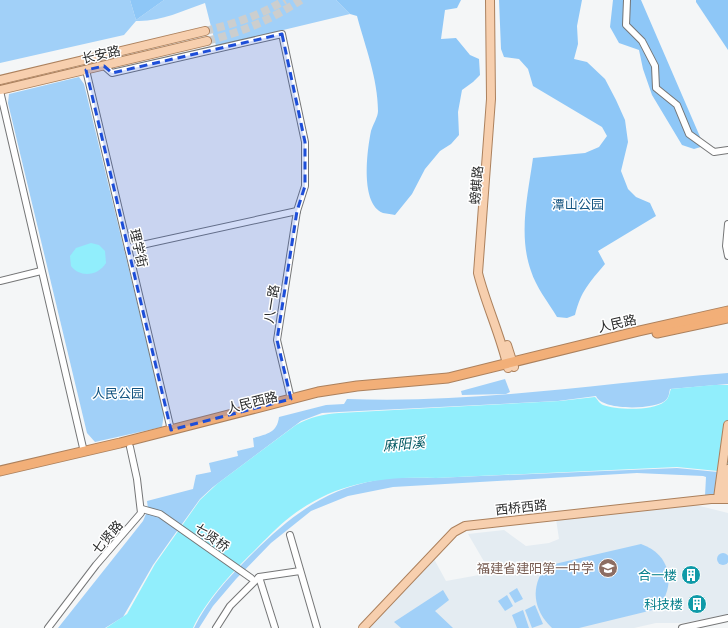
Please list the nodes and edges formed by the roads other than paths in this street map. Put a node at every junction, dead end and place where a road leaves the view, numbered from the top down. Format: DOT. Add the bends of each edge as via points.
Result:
graph roads {
  1 [pos="490,0"];
  2 [pos="494,0"];
  3 [pos="627,0"];
  4 [pos="204,31"];
  5 [pos="207,41"];
  6 [pos="104,66"];
  7 [pos="86,70"];
  8 [pos="0,80"];
  9 [pos="0,91"];
  10 [pos="728,150"];
  11 [pos="297,211"];
  12 [pos="728,224"];
  13 [pos="128,248"];
  14 [pos="728,256"];
  15 [pos="41,271"];
  16 [pos="0,281"];
  17 [pos="728,311"];
  18 [pos="728,318"];
  19 [pos="510,365"];
  20 [pos="290,399"];
  21 [pos="728,425"];
  22 [pos="171,430"];
  23 [pos="130,447"];
  24 [pos="84,452"];
  25 [pos="728,469"];
  26 [pos="0,471"];
  27 [pos="0,478"];
  28 [pos="724,497"];
  29 [pos="142,509"];
  30 [pos="290,535"];
  31 [pos="300,572"];
  32 [pos="259,577"];
  33 [pos="251,578"];
  34 [pos="728,618"];
  35 [pos="48,628"];
  36 [pos="216,628"];
  37 [pos="275,628"];
  38 [pos="317,628"];
  39 [pos="364,628"];
  40 [pos="682,628"];
  1 -- 19 [label="main road" via="491,99 478,273 484,298"];
  2 -- 19 [label="main road, 螃蜞路" via="494,112 482,267 489,299"];
  3 -- 10 [label="street" via="626,25 642,41 655,66 656,88 677,105 689,134 714,152"];
  4 -- 8 [label="main road, 长安路"];
  5 -- 6 [label="main road, 长安路"];
  6 -- 7 [label="main road, 长安路"];
  6 -- 11 [label="street, 八一路" via="112,73 282,34 305,142 305,186"];
  7 -- 9 [label="main road, 长安路"];
  7 -- 13 [label="street, 理学街"];
  9 -- 15 [label="street"];
  11 -- 13 [label="street"];
  11 -- 20 [label="street, 八一路" via="277,340"];
  12 -- 14 [label="street"];
  13 -- 22 [label="street, 理学街"];
  15 -- 16 [label="street"];
  15 -- 24 [label="street"];
  17 -- 19 [label="highway, 人民路"];
  18 -- 19 [label="highway, 人民路"];
  19 -- 20 [label="highway, 人民西路" via="448,378 357,386"];
  19 -- 23 [label="highway, 人民西路" via="433,386 319,398"];
  20 -- 22 [label="highway, 人民西路"];
  21 -- 28 [label="main road"];
  22 -- 24 [label="highway, 人民西路"];
  23 -- 27 [label="highway, 人民西路"];
  23 -- 29 [label="street"];
  24 -- 26 [label="highway, 人民西路"];
  25 -- 28 [label="main road"];
  28 -- 39 [label="main road, 西桥西路" via="465,526 454,532"];
  29 -- 33 [label="street, 七贤桥" via="160,514"];
  29 -- 35 [label="street, 七贤路"];
  30 -- 31 [label="street"];
  31 -- 32 [label="street"];
  31 -- 38 [label="street"];
  32 -- 36 [label="street" via="230,606"];
  32 -- 37 [label="street"];
  34 -- 40 [label="street"];
}
